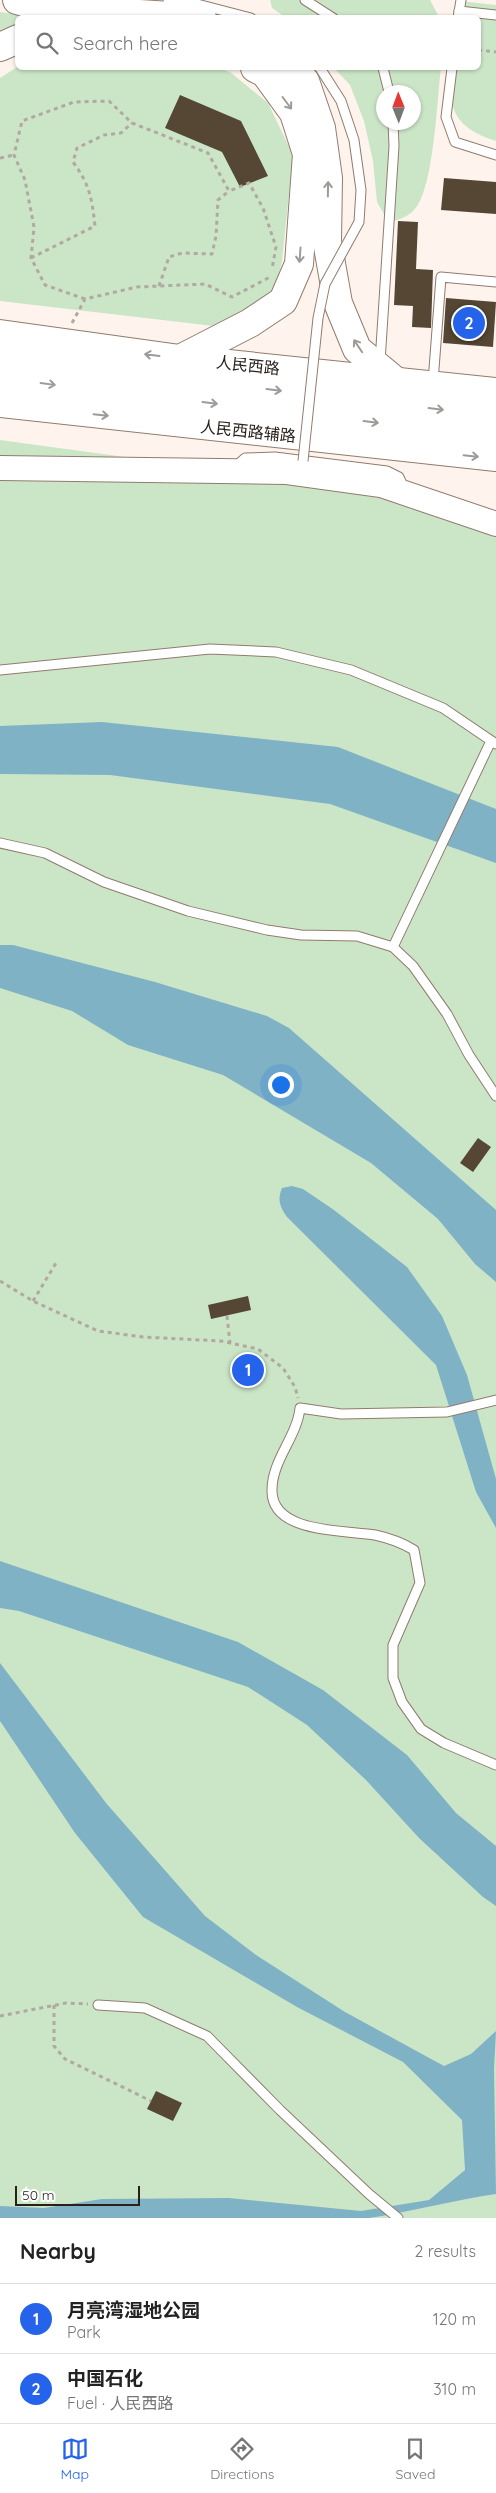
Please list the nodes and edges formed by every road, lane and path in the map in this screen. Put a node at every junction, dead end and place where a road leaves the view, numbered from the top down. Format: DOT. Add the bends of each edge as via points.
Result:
graph roads {
  1 [pos="17,0"];
  2 [pos="168,0"];
  3 [pos="305,0"];
  4 [pos="461,0"];
  5 [pos="48,4"];
  6 [pos="197,10"];
  7 [pos="459,14"];
  8 [pos="231,15"];
  9 [pos="328,15"];
  10 [pos="496,15"];
  11 [pos="15,40"];
  12 [pos="0,47"];
  13 [pos="481,50"];
  14 [pos="496,52"];
  15 [pos="260,70"];
  16 [pos="293,70"];
  17 [pos="321,70"];
  18 [pos="384,70"];
  19 [pos="452,70"];
  20 [pos="387,85"];
  21 [pos="132,123"];
  22 [pos="393,130"];
  23 [pos="14,155"];
  24 [pos="496,155"];
  25 [pos="0,158"];
  26 [pos="229,192"];
  27 [pos="31,258"];
  28 [pos="496,282"];
  29 [pos="159,286"];
  30 [pos="84,299"];
  31 [pos="0,334"];
  32 [pos="61,343"];
  33 [pos="0,358"];
  34 [pos="180,358"];
  35 [pos="386,374"];
  36 [pos="0,380"];
  37 [pos="433,384"];
  38 [pos="496,392"];
  39 [pos="0,405"];
  40 [pos="496,416"];
  41 [pos="496,436"];
  42 [pos="496,459"];
  43 [pos="303,461"];
  44 [pos="0,468"];
  45 [pos="228,471"];
  46 [pos="406,494"];
  47 [pos="496,524"];
  48 [pos="0,670"];
  49 [pos="494,743"];
  50 [pos="0,843"];
  51 [pos="393,947"];
  52 [pos="496,1096"];
  53 [pos="56,1263"];
  54 [pos="0,1281"];
  55 [pos="33,1301"];
  56 [pos="227,1316"];
  57 [pos="230,1343"];
  58 [pos="493,1402"];
  59 [pos="300,1408"];
  60 [pos="496,1765"];
  61 [pos="54,2005"];
  62 [pos="98,2005"];
  63 [pos="0,2016"];
  64 [pos="150,2101"];
  65 [pos="398,2218"];
  1 -- 5 [label="main road"];
  2 -- 6 [label="lane"];
  3 -- 9 [label="lane"];
  4 -- 7 [label="lane"];
  5 -- 6 [label="main road"];
  6 -- 8 [label="lane"];
  7 -- 10 [label="lane"];
  11 -- 12 [label="main road"];
  13 -- 14 [label="path"];
  15 -- 34 [label="main road, one-way" via="294,113 307,154 299,264 282,301 250,323"];
  35 -- 16 [label="main road, one-way" via="357,349 338,303 327,241 328,178 321,128 305,81"];
  17 -- 43 [label="lane, bridge" via="341,102 354,140 361,190 358,222 325,284 318,318"];
  18 -- 20 [label="lane"];
  19 -- 24 [label="lane" via="446,117 455,142"];
  21 -- 23 [label="path" via="109,100 74,102 22,121"];
  21 -- 26 [label="path" via="208,153"];
  21 -- 27 [label="path" via="121,133 104,135 77,148 73,162 86,179 95,226"];
  22 -- 35 [label="lane"];
  23 -- 25 [label="path"];
  23 -- 27 [label="path" via="25,180 34,227"];
  26 -- 29 [label="path" via="218,200 212,254 182,253 169,257"];
  26 -- 29 [label="path" via="249,183 263,208 276,247 270,277 232,297 205,284"];
  27 -- 30 [label="path" via="45,285"];
  28 -- 37 [label="lane" via="441,278"];
  29 -- 30 [label="path" via="137,287"];
  30 -- 32 [label="path"];
  31 -- 32 [label="main road, 人民西路"];
  34 -- 32 [label="main road, 人民西路, one-way"];
  33 -- 40 [label="main road, 人民西路, one-way"];
  34 -- 35 [label="main road, 人民西路"];
  35 -- 37 [label="main road, 人民西路"];
  36 -- 41 [label="main road, one-way"];
  37 -- 38 [label="main road, 人民西路"];
  39 -- 42 [label="street, 人民西路辅路, one-way"];
  43 -- 45 [label="lane" via="275,457 245,458"];
  43 -- 46 [label="lane" via="387,471 399,477"];
  44 -- 45 [label="street"];
  45 -- 46 [label="street" via="287,472 380,485"];
  46 -- 47 [label="street"];
  48 -- 49 [label="lane" via="210,649 276,652 351,670 443,708"];
  49 -- 51 [label="lane" via="469,787"];
  50 -- 51 [label="lane" via="45,853 104,882 188,911 267,930 301,935 357,936"];
  51 -- 52 [label="lane" via="413,966 447,1014"];
  53 -- 55 [label="path"];
  54 -- 55 [label="path"];
  55 -- 57 [label="path" via="98,1331"];
  56 -- 57 [label="path"];
  57 -- 59 [label="path" via="258,1349 283,1368 295,1388"];
  58 -- 59 [label="lane" via="448,1412 341,1414"];
  59 -- 60 [label="lane" via="293,1436 273,1478 271,1492 276,1506 288,1519 305,1527 374,1535 400,1542 414,1550 420,1584 394,1645 393,1678 402,1702 421,1729 444,1744"];
  61 -- 62 [label="path"];
  61 -- 63 [label="path"];
  61 -- 64 [label="path" via="54,2046 65,2059"];
  62 -- 65 [label="lane" via="145,2008 208,2036 280,2110"];
}
